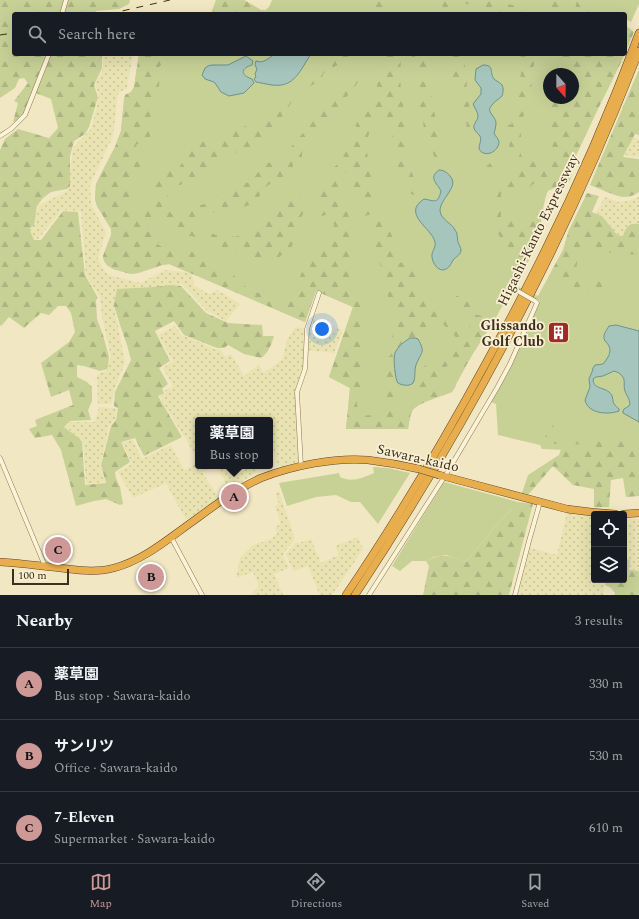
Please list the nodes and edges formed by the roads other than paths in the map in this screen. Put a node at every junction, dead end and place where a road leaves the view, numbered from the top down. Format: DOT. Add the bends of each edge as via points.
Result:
graph roads {
  1 [pos="66,0"];
  2 [pos="63,12"];
  3 [pos="639,33"];
  4 [pos="639,51"];
  5 [pos="48,56"];
  6 [pos="0,136"];
  7 [pos="514,289"];
  8 [pos="319,293"];
  9 [pos="0,458"];
  10 [pos="301,466"];
  11 [pos="442,476"];
  12 [pos="540,502"];
  13 [pos="591,512"];
  14 [pos="627,514"];
  15 [pos="639,514"];
  16 [pos="170,537"];
  17 [pos="0,562"];
  18 [pos="45,566"];
  19 [pos="202,595"];
  20 [pos="346,595"];
  21 [pos="355,595"];
  22 [pos="369,595"];
  23 [pos="515,595"];
  1 -- 2 [label="street"];
  3 -- 20 [label="highway, Higashi-Kanto Expressway" via="578,180 528,284 438,449"];
  4 -- 21 [label="highway, Higashi-Kanto Expressway" via="584,182 511,333 436,467"];
  5 -- 6 [label="street" via="25,115"];
  7 -- 11 [label="street, bridge" via="537,303 510,364"];
  8 -- 10 [label="street" via="307,329 305,368 297,392"];
  9 -- 18 [label="street"];
  10 -- 11 [label="highway, Sawara-kaido, bridge" via="357,459 397,464"];
  10 -- 16 [label="highway, Sawara-kaido" via="261,478 248,485"];
  11 -- 12 [label="highway, Sawara-kaido"];
  11 -- 22 [label="street"];
  12 -- 13 [label="highway, Sawara-kaido"];
  12 -- 23 [label="street"];
  14 -- 15 [label="highway"];
  16 -- 18 [label="highway, Sawara-kaido" via="139,558 112,569 84,571"];
  16 -- 19 [label="street"];
  17 -- 18 [label="highway, Sawara-kaido"];
}
